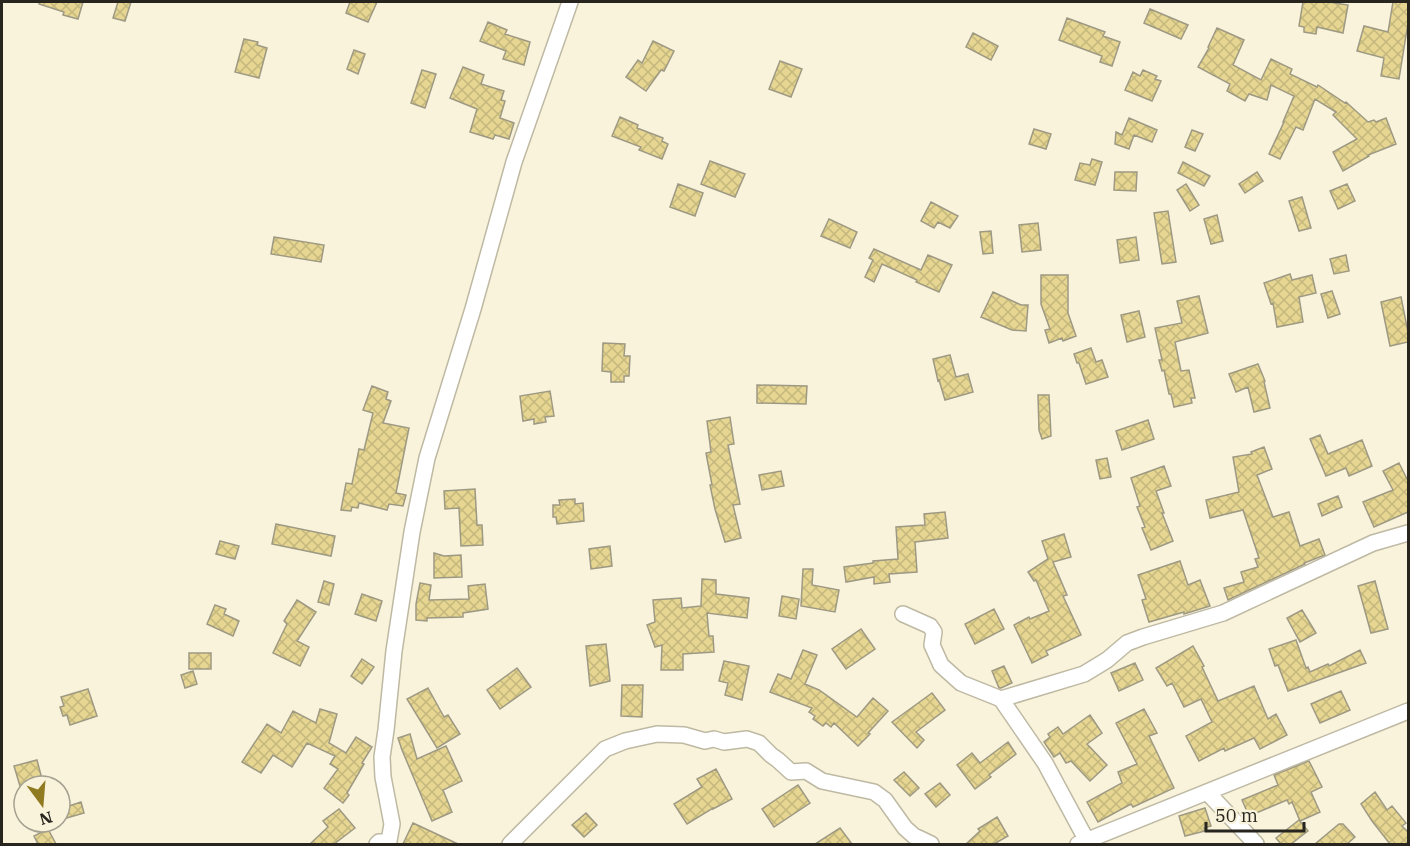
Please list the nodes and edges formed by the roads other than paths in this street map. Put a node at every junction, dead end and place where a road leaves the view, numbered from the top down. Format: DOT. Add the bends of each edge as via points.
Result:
graph roads {
  1 [pos="570,2"];
  2 [pos="1408,533"];
  3 [pos="903,614"];
  4 [pos="1001,699"];
  5 [pos="1408,711"];
  6 [pos="1207,792"];
  7 [pos="1082,843"];
  8 [pos="379,844"];
  9 [pos="510,844"];
  10 [pos="931,844"];
  11 [pos="1256,844"];
  1 -- 8 [label="street" via="514,162 427,458 394,651 382,757 392,824 389,841"];
  2 -- 4 [label="street" via="1373,543 1223,613 1127,643 1084,674"];
  3 -- 4 [label="street" via="930,626 940,665 961,683"];
  4 -- 7 [label="street" via="1045,763"];
  5 -- 6 [label="street"];
  6 -- 7 [label="street"];
  6 -- 11 [label="street"];
  9 -- 10 [label="street" via="605,749 657,734 705,741 753,740 791,772 806,771 822,781 880,795 905,828"];
}
